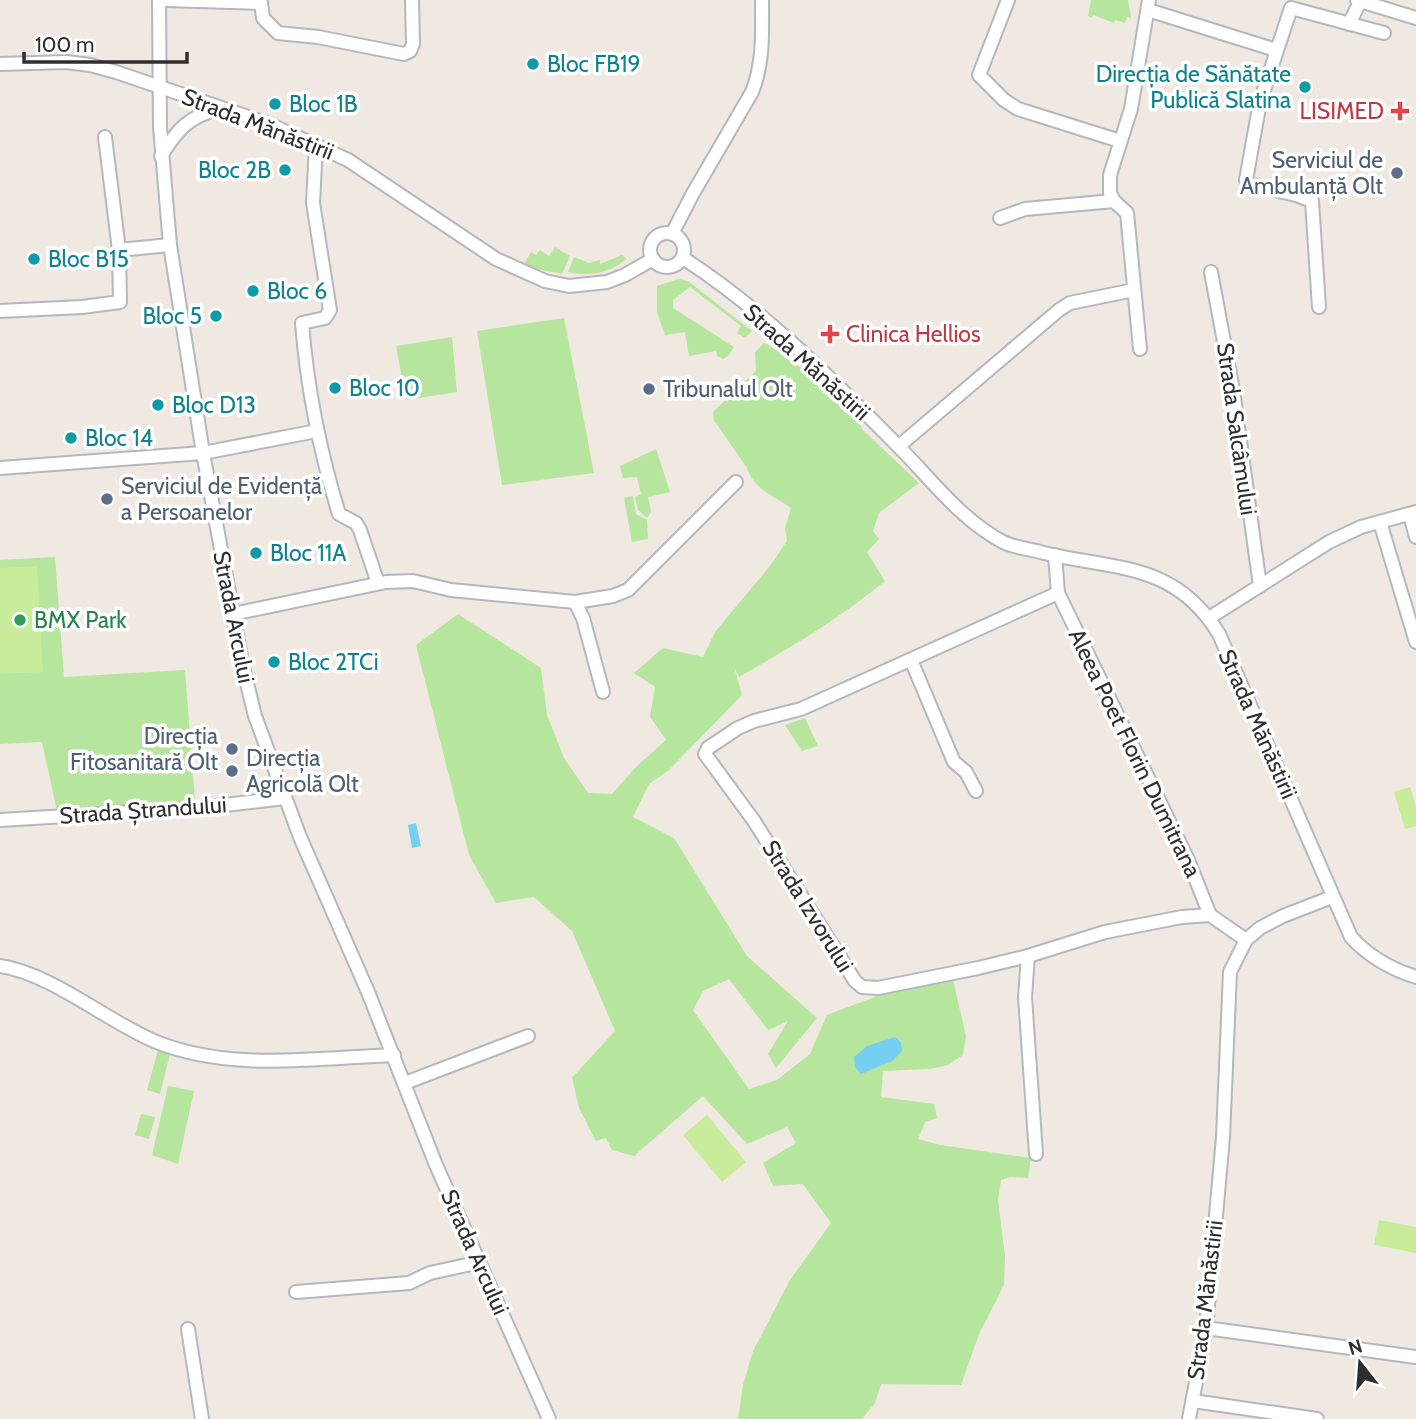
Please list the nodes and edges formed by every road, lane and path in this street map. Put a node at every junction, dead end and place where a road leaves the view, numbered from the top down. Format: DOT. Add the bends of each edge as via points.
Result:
graph roads {
  1 [pos="159,0"];
  2 [pos="165,0"];
  3 [pos="412,0"];
  4 [pos="762,0"];
  5 [pos="1007,0"];
  6 [pos="1360,0"];
  7 [pos="1149,5"];
  8 [pos="1416,18"];
  9 [pos="1349,24"];
  10 [pos="1384,33"];
  11 [pos="1276,50"];
  12 [pos="0,64"];
  13 [pos="158,86"];
  14 [pos="220,108"];
  15 [pos="105,137"];
  16 [pos="1120,141"];
  17 [pos="316,144"];
  18 [pos="161,156"];
  19 [pos="1114,201"];
  20 [pos="1000,218"];
  21 [pos="671,234"];
  22 [pos="170,245"];
  23 [pos="119,250"];
  24 [pos="683,258"];
  25 [pos="653,259"];
  26 [pos="1211,272"];
  27 [pos="1134,290"];
  28 [pos="1319,307"];
  29 [pos="0,311"];
  30 [pos="1140,349"];
  31 [pos="317,431"];
  32 [pos="899,446"];
  33 [pos="204,453"];
  34 [pos="0,468"];
  35 [pos="736,482"];
  36 [pos="1413,513"];
  37 [pos="1380,522"];
  38 [pos="1416,537"];
  39 [pos="1055,555"];
  40 [pos="378,583"];
  41 [pos="1260,586"];
  42 [pos="1058,593"];
  43 [pos="575,602"];
  44 [pos="233,614"];
  45 [pos="1209,618"];
  46 [pos="1416,642"];
  47 [pos="911,660"];
  48 [pos="603,692"];
  49 [pos="976,791"];
  50 [pos="285,798"];
  51 [pos="0,820"];
  52 [pos="1332,897"];
  53 [pos="1210,915"];
  54 [pos="1246,940"];
  55 [pos="1028,956"];
  56 [pos="0,966"];
  57 [pos="1416,977"];
  58 [pos="528,1036"];
  59 [pos="394,1055"];
  60 [pos="405,1083"];
  61 [pos="1036,1154"];
  62 [pos="480,1262"];
  63 [pos="296,1292"];
  64 [pos="1206,1328"];
  65 [pos="188,1329"];
  66 [pos="1416,1357"];
  67 [pos="1192,1401"];
  68 [pos="202,1419"];
  69 [pos="549,1419"];
  70 [pos="1189,1419"];
  71 [pos="1318,1419"];
  1 -- 13 [label="street, Strada Arcului"];
  2 -- 3 [label="street" via="261,4 262,18 278,33 404,54 412,44"];
  4 -- 21 [label="street" via="762,57 755,84"];
  5 -- 16 [label="street" via="979,75 1018,109"];
  6 -- 8 [label="street"];
  6 -- 9 [label="street"];
  7 -- 11 [label="street"];
  7 -- 16 [label="street" via="1131,109"];
  9 -- 10 [label="street"];
  9 -- 11 [label="street" via="1291,8"];
  11 -- 28 [label="street" via="1260,102 1246,180 1312,201"];
  12 -- 13 [label="street, Strada Mănăstirii" via="90,65"];
  13 -- 14 [label="street, Strada Mănăstirii"];
  13 -- 18 [label="street, Strada Arcului"];
  14 -- 17 [label="street, Strada Mănăstirii"];
  14 -- 18 [label="street" via="187,122"];
  15 -- 23 [label="street"];
  16 -- 19 [label="street" via="1110,175"];
  17 -- 25 [label="street, Strada Mănăstirii" via="348,160 496,259 545,281 569,286 607,282"];
  17 -- 31 [label="street" via="313,203 330,310 325,318 302,323"];
  18 -- 22 [label="street, Strada Arcului"];
  19 -- 20 [label="street" via="1025,209"];
  19 -- 27 [label="street" via="1127,213"];
  21 -- 24 [label="street" via="683,243"];
  21 -- 25 [label="street" via="654,240 650,249"];
  22 -- 23 [label="street"];
  22 -- 33 [label="street, Strada Arcului"];
  23 -- 29 [label="street" via="120,302"];
  24 -- 25 [label="street" via="666,267"];
  24 -- 32 [label="street, Strada Mănăstirii" via="787,339"];
  26 -- 41 [label="street, Strada Salcâmului" via="1233,390"];
  27 -- 30 [label="street"];
  27 -- 32 [label="street" via="1070,303 1059,310"];
  31 -- 33 [label="street"];
  31 -- 40 [label="street" via="339,514 360,530"];
  32 -- 39 [label="street, Strada Mănăstirii" via="974,524 1005,543"];
  33 -- 34 [label="street"];
  33 -- 44 [label="street, Strada Arcului"];
  35 -- 43 [label="street" via="628,590"];
  36 -- 37 [label="street"];
  36 -- 38 [label="street"];
  37 -- 41 [label="street" via="1329,542"];
  37 -- 46 [label="street"];
  39 -- 42 [label="street"];
  39 -- 45 [label="street, Strada Mănăstirii" via="1121,565 1157,578 1180,590"];
  40 -- 43 [label="street" via="413,581 451,590"];
  40 -- 44 [label="street"];
  41 -- 45 [label="street"];
  42 -- 47 [label="street, Strada Izvorului"];
  42 -- 53 [label="street, Aleea Poet Florin Dumitrana" via="1188,860"];
  43 -- 48 [label="street"];
  44 -- 50 [label="street, Strada Arcului" via="255,716"];
  45 -- 52 [label="street, Strada Mănăstirii"];
  47 -- 49 [label="street" via="954,762 966,772"];
  47 -- 55 [label="street, Strada Izvorului" via="801,709 738,728 705,754 862,987 878,988"];
  50 -- 51 [label="street, Strada Ștrandului"];
  50 -- 59 [label="street, Strada Arcului"];
  52 -- 54 [label="street, Strada Mănăstirii" via="1283,916"];
  52 -- 57 [label="street" via="1359,946 1379,961"];
  53 -- 54 [label="street"];
  53 -- 55 [label="street, Strada Izvorului" via="1105,932"];
  54 -- 64 [label="street, Strada Mănăstirii" via="1230,972 1223,1137"];
  55 -- 61 [label="street" via="1025,997"];
  56 -- 59 [label="street" via="52,985 154,1041 190,1053 230,1059"];
  58 -- 60 [label="street"];
  59 -- 60 [label="street, Strada Arcului"];
  60 -- 62 [label="street, Strada Arcului"];
  62 -- 63 [label="street" via="430,1273 409,1283"];
  62 -- 69 [label="street, Strada Arcului"];
  64 -- 66 [label="street"];
  64 -- 67 [label="street, Strada Mănăstirii"];
  65 -- 68 [label="street"];
  67 -- 70 [label="street, Strada Mănăstirii"];
  67 -- 71 [label="street"];
}
